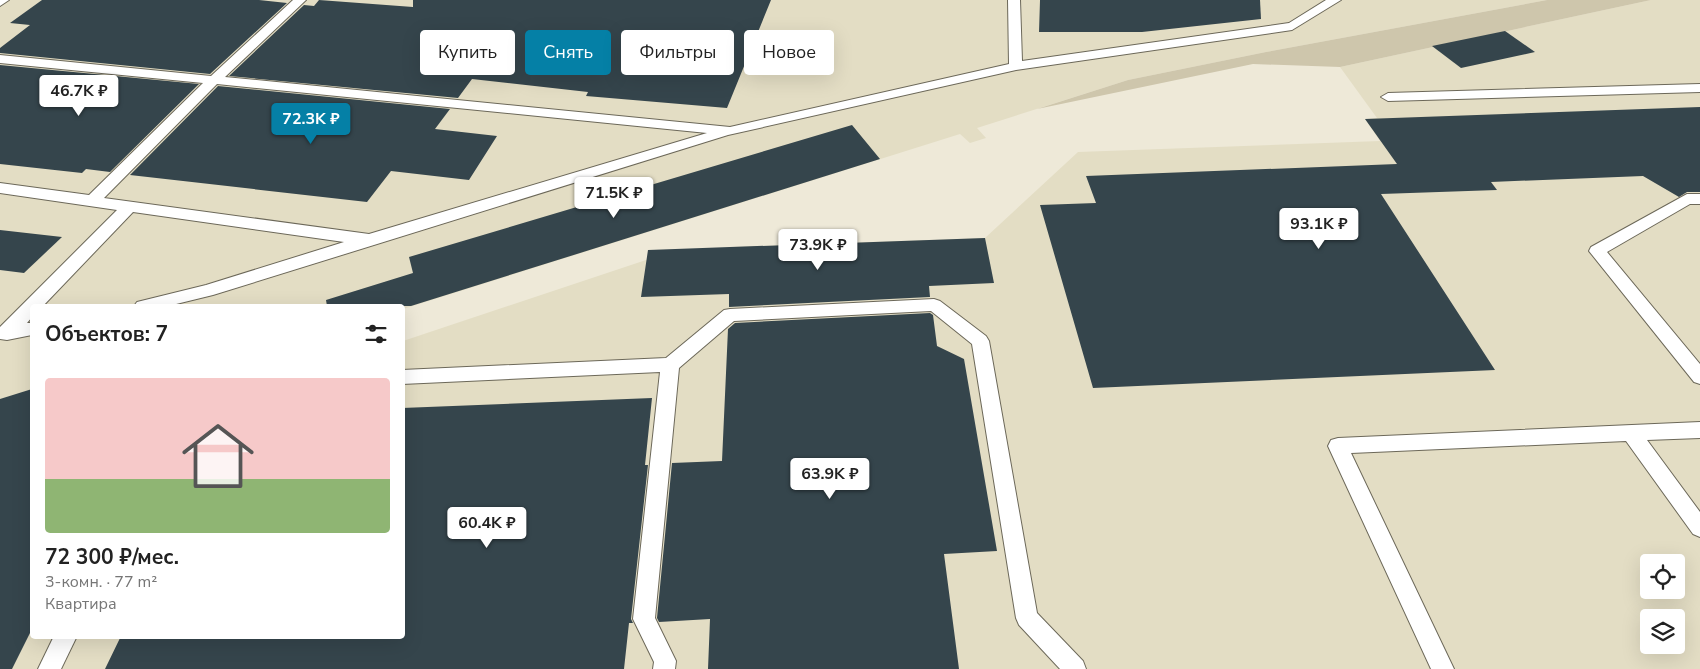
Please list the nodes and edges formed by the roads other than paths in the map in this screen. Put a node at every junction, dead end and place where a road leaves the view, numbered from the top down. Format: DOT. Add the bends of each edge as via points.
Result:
graph roads {
  1 [pos="300,0"];
  2 [pos="1014,0"];
  3 [pos="1335,0"];
  4 [pos="0,59"];
  5 [pos="1016,66"];
  6 [pos="214,80"];
  7 [pos="1700,88"];
  8 [pos="1388,98"];
  9 [pos="730,131"];
  10 [pos="0,188"];
  11 [pos="1700,199"];
  12 [pos="92,201"];
  13 [pos="130,206"];
  14 [pos="369,240"];
  15 [pos="32,304"];
  16 [pos="152,304"];
  17 [pos="30,306"];
  18 [pos="30,329"];
  19 [pos="3,333"];
  20 [pos="670,365"];
  21 [pos="1700,377"];
  22 [pos="405,378"];
  23 [pos="1700,430"];
  24 [pos="1631,433"];
  25 [pos="1700,528"];
  26 [pos="64,639"];
  27 [pos="49,669"];
  28 [pos="664,669"];
  29 [pos="1075,669"];
  30 [pos="1442,669"];
  1 -- 6 [label="lane"];
  2 -- 5 [label="lane"];
  3 -- 5 [label="lane" via="1292,26"];
  4 -- 6 [label="lane"];
  5 -- 9 [label="lane"];
  6 -- 9 [label="lane"];
  6 -- 12 [label="lane"];
  7 -- 8 [label="lane"];
  9 -- 14 [label="lane"];
  10 -- 12 [label="lane"];
  11 -- 21 [label="lane" via="1687,199 1598,252"];
  12 -- 13 [label="lane"];
  13 -- 14 [label="lane"];
  13 -- 15 [label="lane"];
  14 -- 16 [label="lane" via="207,292"];
  17 -- 19 [label="lane"];
  18 -- 19 [label="lane"];
  20 -- 22 [label="lane"];
  20 -- 28 [label="lane" via="644,619 665,661"];
  20 -- 29 [label="lane" via="730,315 934,305 980,341 1027,618"];
  23 -- 24 [label="lane"];
  24 -- 25 [label="lane"];
  24 -- 30 [label="lane" via="1338,446"];
  26 -- 27 [label="lane"];
}
